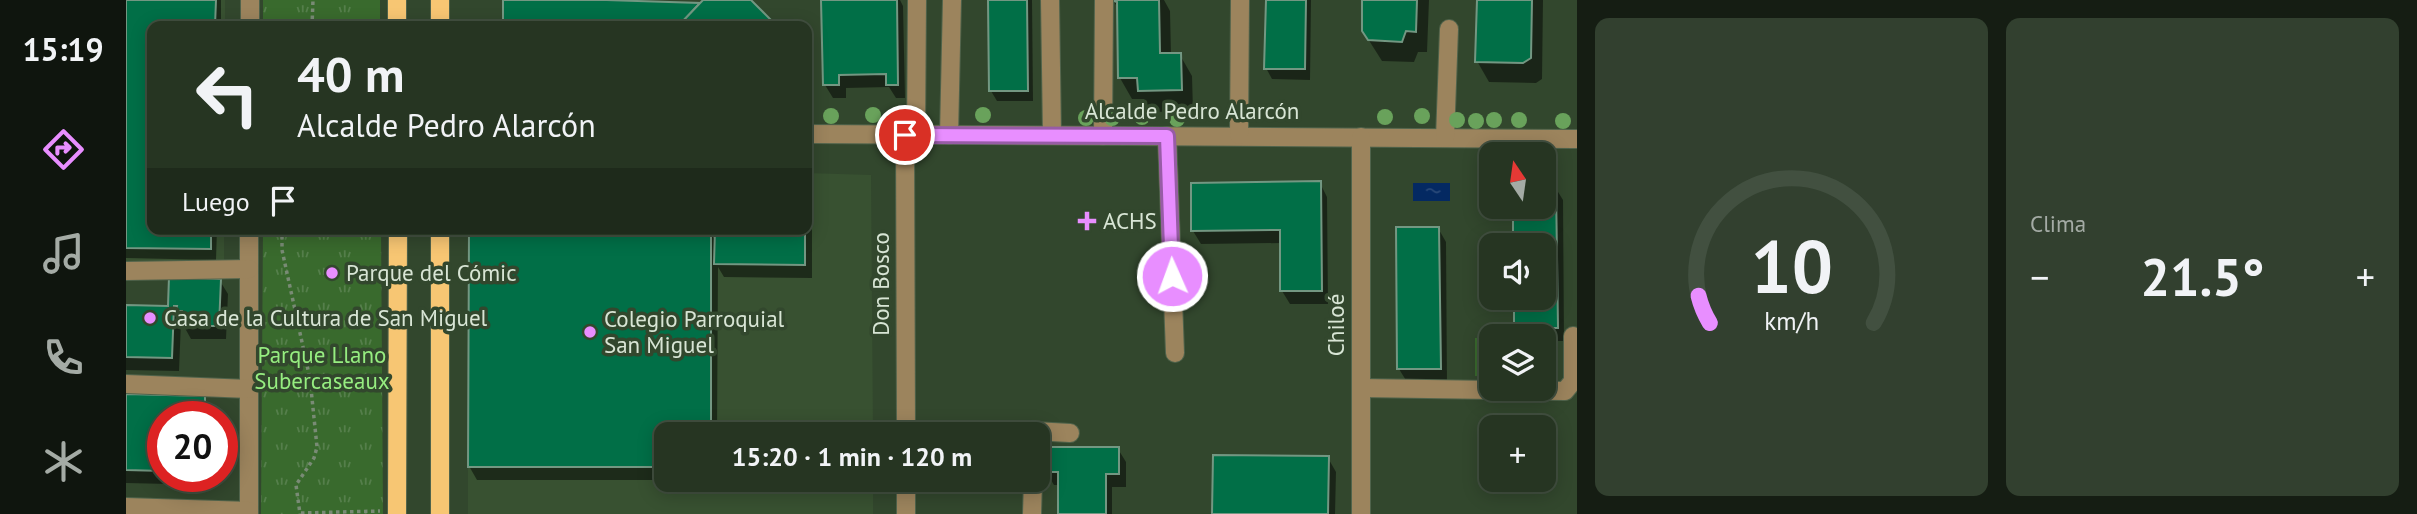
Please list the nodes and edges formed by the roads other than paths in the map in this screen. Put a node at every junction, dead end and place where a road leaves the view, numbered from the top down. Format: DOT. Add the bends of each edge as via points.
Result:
graph roads {
  1 [pos="250,0"];
  2 [pos="397,0"];
  3 [pos="440,0"];
  4 [pos="917,0"];
  5 [pos="952,0"];
  6 [pos="1050,0"];
  7 [pos="1104,0"];
  8 [pos="1240,0"];
  9 [pos="250,21"];
  10 [pos="397,21"];
  11 [pos="440,21"];
  12 [pos="1449,29"];
  13 [pos="812,134"];
  14 [pos="911,135"];
  15 [pos="948,135"];
  16 [pos="1052,135"];
  17 [pos="1239,135"];
  18 [pos="1103,136"];
  19 [pos="1167,136"];
  20 [pos="1361,137"];
  21 [pos="1444,138"];
  22 [pos="1577,139"];
  23 [pos="249,235"];
  24 [pos="398,235"];
  25 [pos="440,235"];
  26 [pos="249,269"];
  27 [pos="126,271"];
  28 [pos="1573,336"];
  29 [pos="1175,353"];
  30 [pos="126,384"];
  31 [pos="1361,388"];
  32 [pos="249,389"];
  33 [pos="906,422"];
  34 [pos="1050,432"];
  35 [pos="1070,433"];
  36 [pos="906,492"];
  37 [pos="1033,492"];
  38 [pos="126,507"];
  39 [pos="397,512"];
  40 [pos="250,513"];
  41 [pos="440,514"];
  42 [pos="906,514"];
  43 [pos="1032,514"];
  44 [pos="1361,514"];
  1 -- 9 [label="street"];
  2 -- 10 [label="main road"];
  3 -- 11 [label="main road"];
  4 -- 14 [label="street, Don Bosco"];
  5 -- 15 [label="street"];
  6 -- 16 [label="street"];
  7 -- 18 [label="street"];
  8 -- 17 [label="street"];
  12 -- 21 [label="street"];
  13 -- 14 [label="street, Alcalde Pedro Alarcón"];
  14 -- 15 [label="street, Alcalde Pedro Alarcón"];
  14 -- 33 [label="street, Don Bosco"];
  15 -- 16 [label="street, Alcalde Pedro Alarcón"];
  16 -- 18 [label="street, Alcalde Pedro Alarcón"];
  17 -- 19 [label="street, Alcalde Pedro Alarcón"];
  17 -- 20 [label="street, Alcalde Pedro Alarcón"];
  18 -- 19 [label="street, Alcalde Pedro Alarcón"];
  19 -- 29 [label="street"];
  20 -- 21 [label="street, Alcalde Pedro Alarcón"];
  20 -- 31 [label="street, Chiloé"];
  21 -- 22 [label="street, Alcalde Pedro Alarcón"];
  23 -- 26 [label="street"];
  24 -- 39 [label="main road"];
  25 -- 41 [label="main road"];
  26 -- 27 [label="street"];
  26 -- 32 [label="street"];
  28 -- 31 [label="street" via="1573,381 1565,391"];
  30 -- 32 [label="street"];
  31 -- 44 [label="street, Chiloé"];
  32 -- 40 [label="street"];
  34 -- 35 [label="street"];
  36 -- 42 [label="street"];
  37 -- 43 [label="street"];
  38 -- 40 [label="street"];
}
